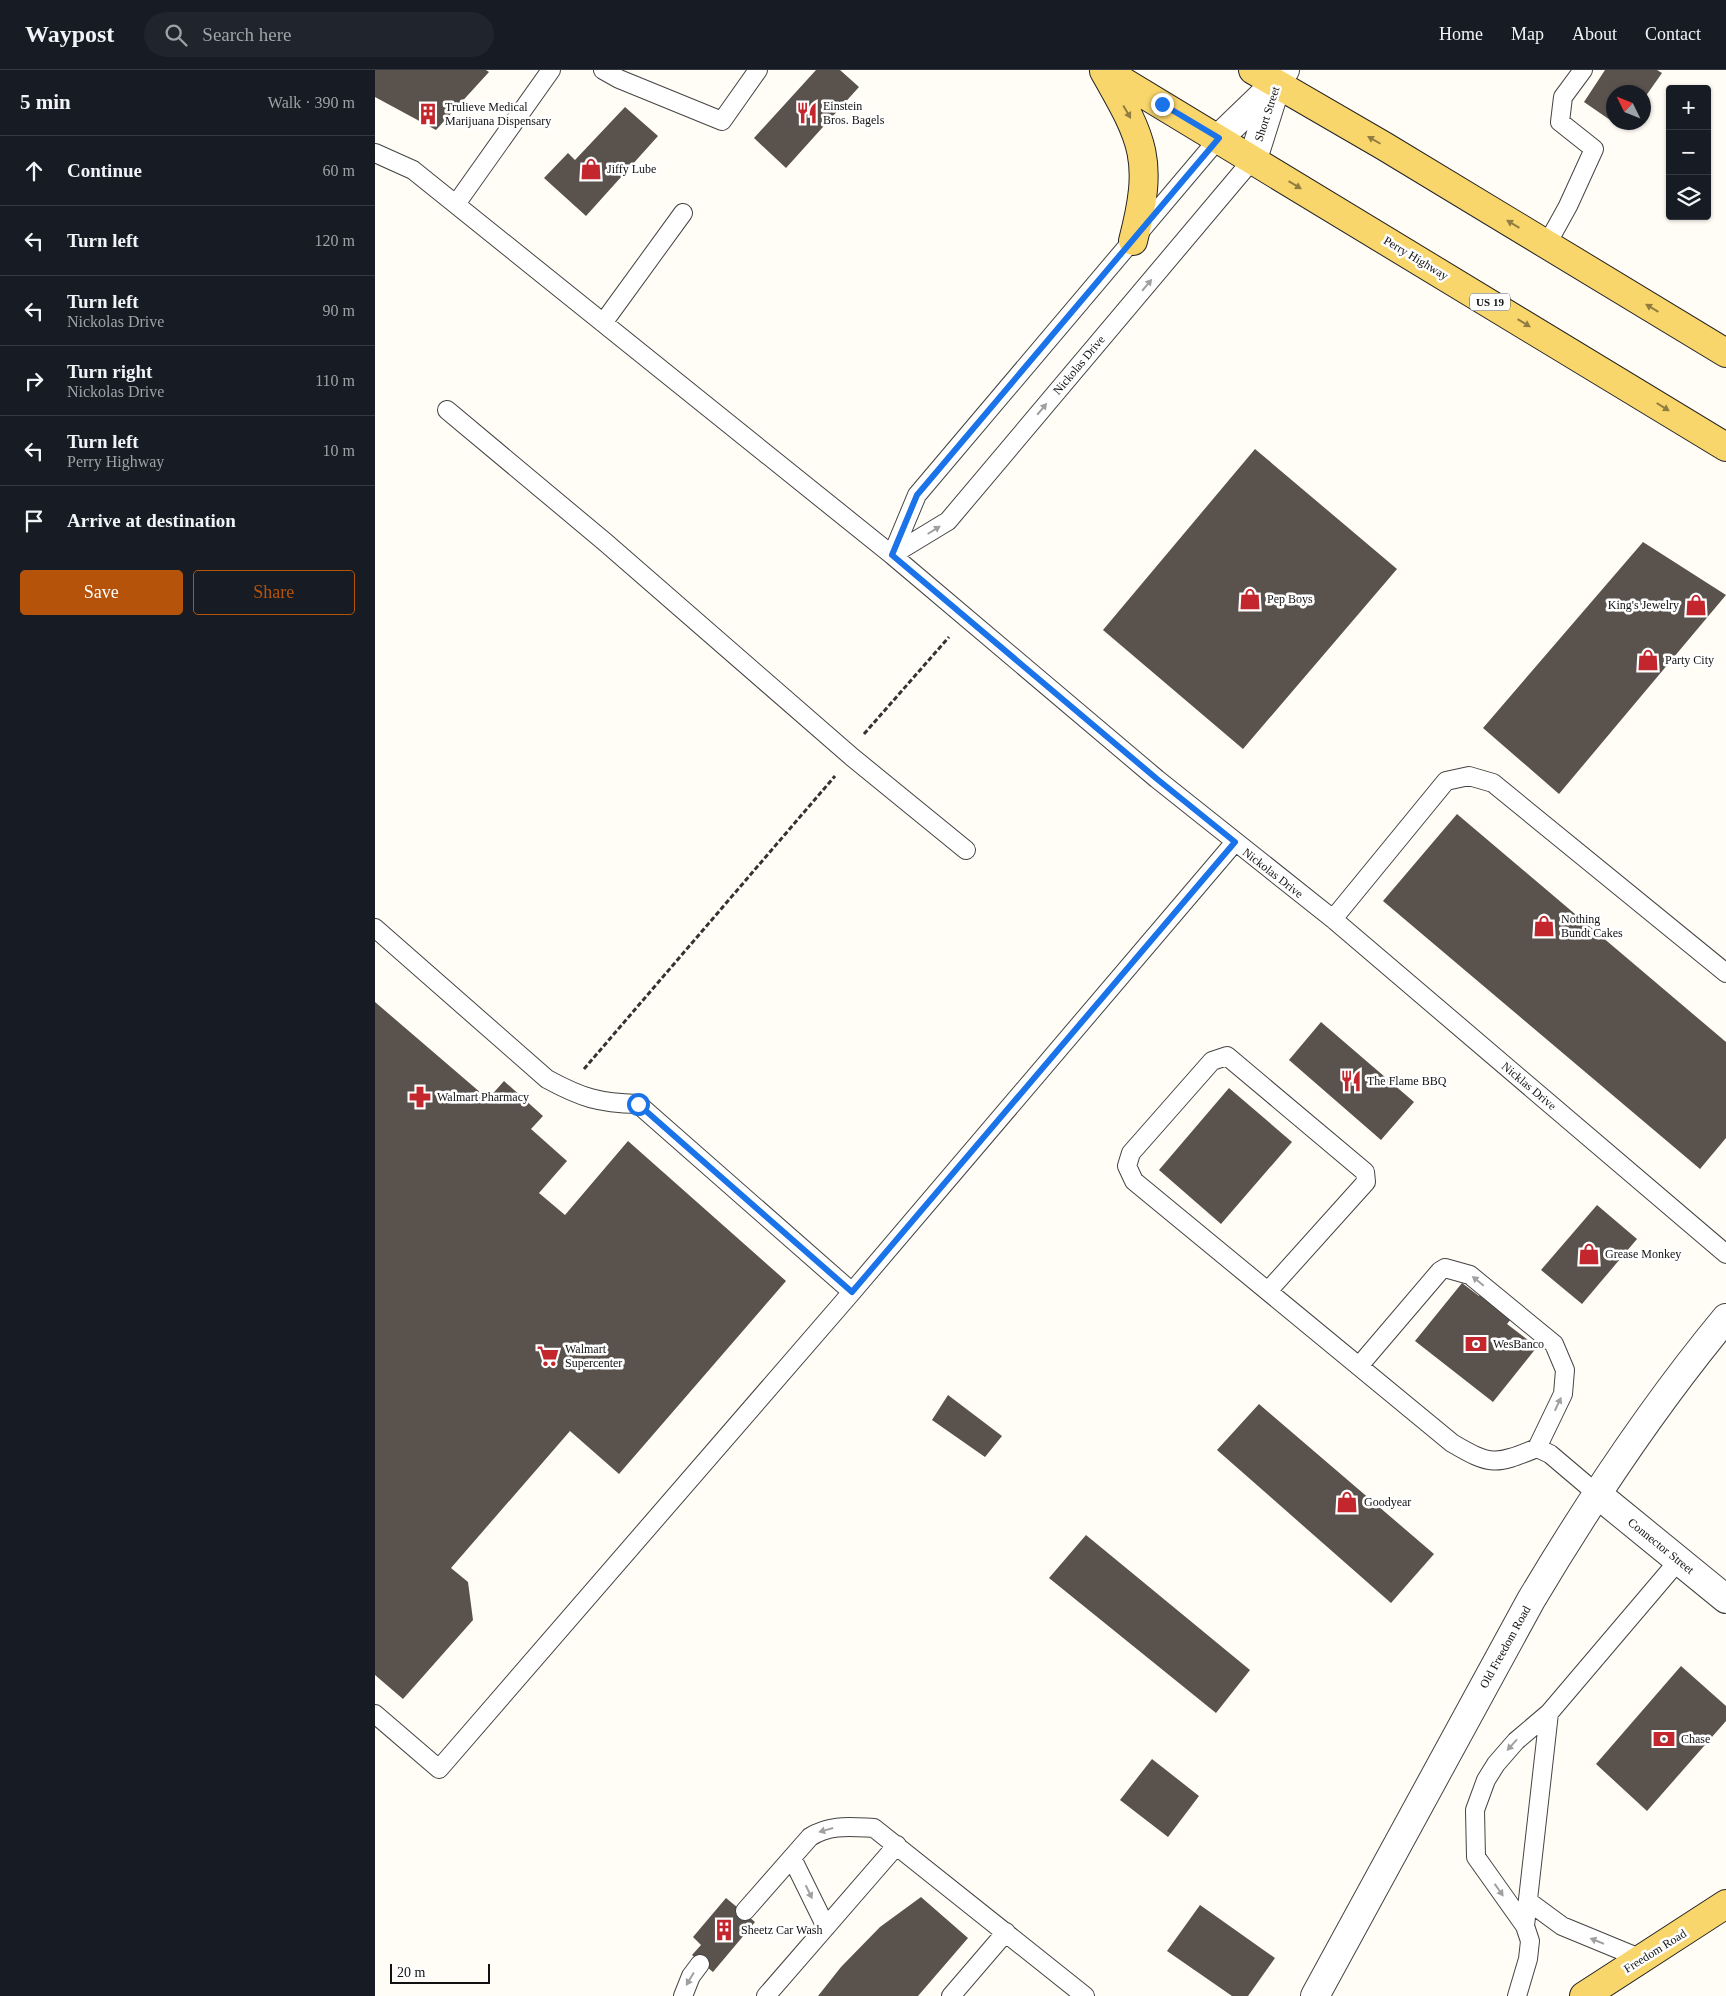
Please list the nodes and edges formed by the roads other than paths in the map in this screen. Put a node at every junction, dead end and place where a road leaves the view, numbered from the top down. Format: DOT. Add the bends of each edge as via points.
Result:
graph roads {
  1 [pos="551,70"];
  2 [pos="603,70"];
  3 [pos="758,70"];
  4 [pos="1104,70"];
  5 [pos="1583,70"];
  6 [pos="1272,74"];
  7 [pos="1219,138"];
  8 [pos="375,152"];
  9 [pos="1253,159"];
  10 [pos="456,204"];
  11 [pos="683,213"];
  12 [pos="1133,241"];
  13 [pos="1547,244"];
  14 [pos="603,323"];
  15 [pos="1726,353"];
  16 [pos="447,410"];
  17 [pos="1726,447"];
  18 [pos="892,555"];
  19 [pos="1235,842"];
  20 [pos="965,850"];
  21 [pos="1333,919"];
  22 [pos="375,928"];
  23 [pos="1726,973"];
  24 [pos="1726,1254"];
  25 [pos="1268,1291"];
  26 [pos="852,1292"];
  27 [pos="1726,1318"];
  28 [pos="1359,1366"];
  29 [pos="1537,1448"];
  30 [pos="1596,1493"];
  31 [pos="1679,1560"];
  32 [pos="1726,1599"];
  33 [pos="1549,1713"];
  34 [pos="375,1714"];
  35 [pos="897,1845"];
  36 [pos="792,1858"];
  37 [pos="1528,1901"];
  38 [pos="1726,1904"];
  39 [pos="745,1911"];
  40 [pos="1525,1926"];
  41 [pos="826,1927"];
  42 [pos="1006,1932"];
  43 [pos="1642,1959"];
  44 [pos="700,1964"];
  45 [pos="683,1996"];
  46 [pos="766,1996"];
  47 [pos="951,1996"];
  48 [pos="1085,1996"];
  49 [pos="1315,1996"];
  50 [pos="1517,1996"];
  51 [pos="1584,1996"];
  1 -- 10 [label="lane"];
  2 -- 3 [label="lane" via="722,121"];
  4 -- 7 [label="main road, Perry Highway / US 19"];
  4 -- 12 [label="main road, one-way" via="1132,120 1141,148 1145,176 1143,201"];
  5 -- 13 [label="lane" via="1563,97 1560,122 1594,149"];
  6 -- 7 [label="street"];
  6 -- 9 [label="street, Short Street"];
  13 -- 6 [label="main road, one-way"];
  7 -- 9 [label="main road, Perry Highway / US 19"];
  7 -- 12 [label="lane"];
  8 -- 10 [label="lane" via="413,170"];
  9 -- 17 [label="main road, Perry Highway / US 19, one-way"];
  18 -- 9 [label="lane, Nickolas Drive, one-way" via="948,521"];
  10 -- 14 [label="lane"];
  11 -- 14 [label="lane"];
  12 -- 18 [label="lane" via="917,495"];
  15 -- 13 [label="main road, one-way"];
  14 -- 18 [label="lane"];
  16 -- 20 [label="lane"];
  18 -- 19 [label="lane, Nickolas Drive"];
  19 -- 21 [label="lane, Nickolas Drive"];
  19 -- 26 [label="lane"];
  21 -- 23 [label="lane" via="1446,781 1469,776 1493,783"];
  21 -- 24 [label="lane, Nicklas Drive"];
  22 -- 26 [label="lane" via="547,1079 604,1103 638,1104"];
  25 -- 25 [label="lane" via="1134,1180 1127,1166 1131,1153 1212,1061 1227,1056 1365,1172 1366,1182"];
  25 -- 28 [label="lane"];
  26 -- 34 [label="lane" via="439,1769"];
  27 -- 30 [label="street, Old Freedom Road"];
  28 -- 29 [label="lane" via="1452,1443 1479,1459 1505,1462"];
  29 -- 28 [label="lane, one-way" via="1563,1394 1565,1370 1554,1344 1471,1275 1445,1268 1441,1271"];
  29 -- 30 [label="lane" via="1550,1454"];
  30 -- 31 [label="street, Connector Street"];
  30 -- 49 [label="street, Old Freedom Road" via="1531,1600"];
  31 -- 32 [label="street, Connector Street"];
  31 -- 33 [label="lane"];
  33 -- 37 [label="lane"];
  33 -- 40 [label="lane, one-way" via="1515,1740 1496,1764 1485,1780 1475,1810 1476,1857"];
  35 -- 36 [label="lane, one-way" via="874,1828 831,1827 810,1837"];
  35 -- 41 [label="lane"];
  35 -- 42 [label="lane"];
  36 -- 39 [label="lane"];
  36 -- 41 [label="lane, one-way"];
  37 -- 40 [label="lane"];
  43 -- 37 [label="lane, one-way" via="1562,1926"];
  38 -- 43 [label="main road, Freedom Road"];
  40 -- 50 [label="lane" via="1530,1941 1528,1959"];
  41 -- 46 [label="lane"];
  42 -- 47 [label="lane"];
  42 -- 48 [label="lane"];
  43 -- 51 [label="main road, Freedom Road"];
  44 -- 45 [label="lane, one-way"];
}
